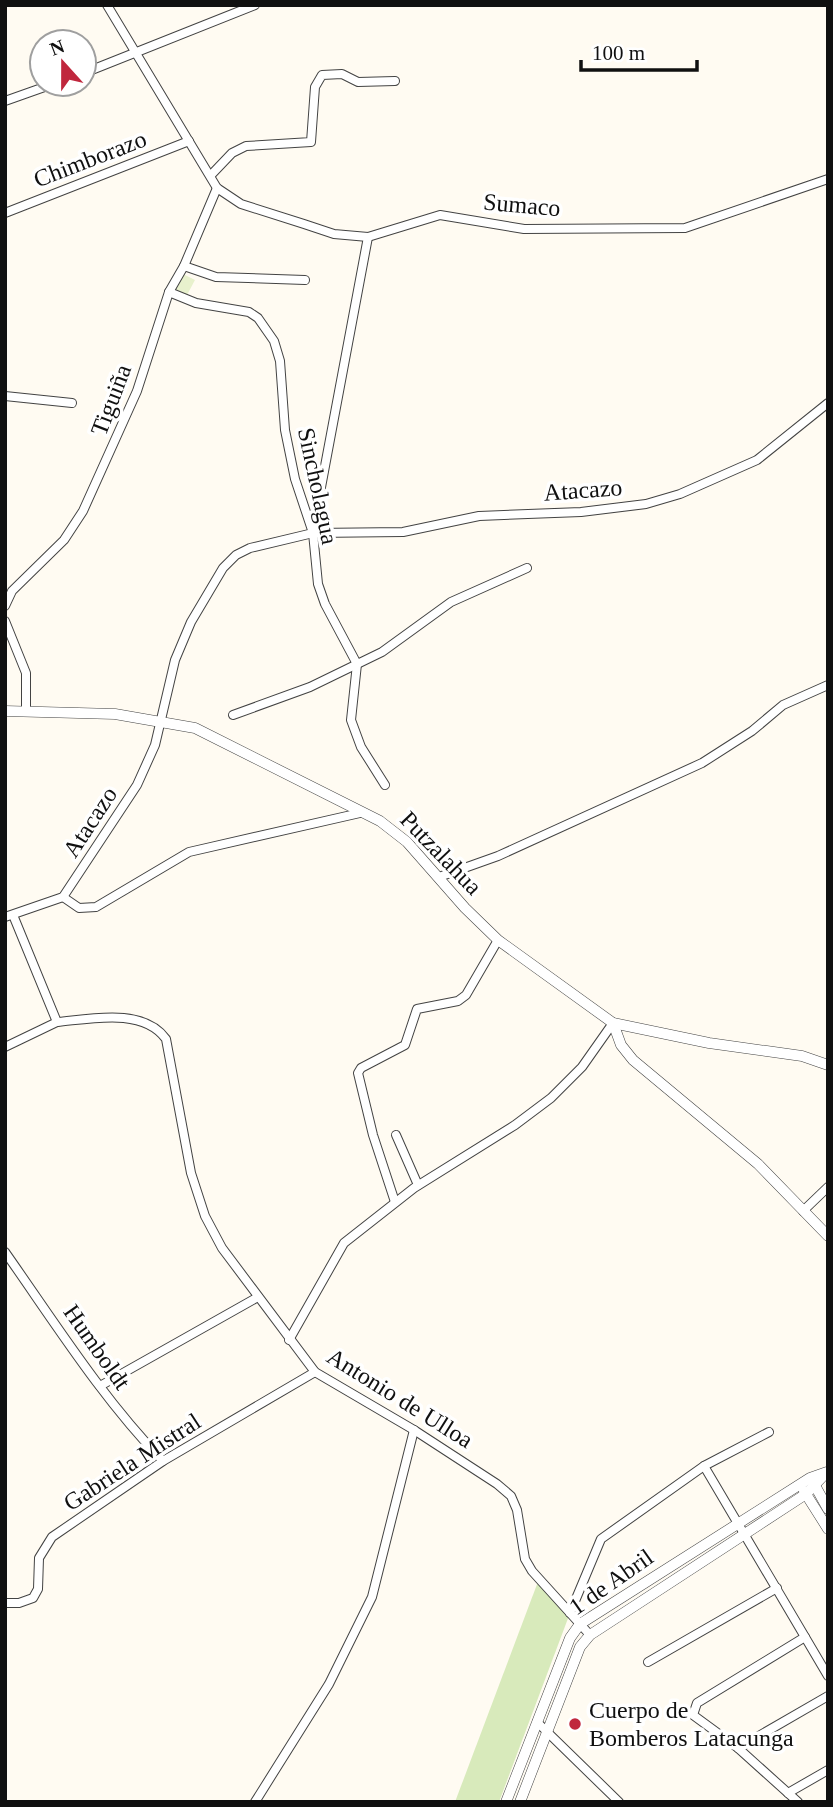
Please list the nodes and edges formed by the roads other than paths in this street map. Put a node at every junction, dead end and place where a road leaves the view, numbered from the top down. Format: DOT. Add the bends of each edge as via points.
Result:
graph roads {
  1 [pos="107,5"];
  2 [pos="254,5"];
  3 [pos="137,54"];
  4 [pos="98,68"];
  5 [pos="395,80"];
  6 [pos="28,93"];
  7 [pos="5,101"];
  8 [pos="189,141"];
  9 [pos="211,175"];
  10 [pos="828,179"];
  11 [pos="217,188"];
  12 [pos="5,213"];
  13 [pos="368,237"];
  14 [pos="184,266"];
  15 [pos="305,280"];
  16 [pos="169,292"];
  17 [pos="5,396"];
  18 [pos="72,403"];
  19 [pos="828,403"];
  20 [pos="313,533"];
  21 [pos="527,568"];
  22 [pos="5,606"];
  23 [pos="5,621"];
  24 [pos="357,664"];
  25 [pos="828,685"];
  26 [pos="5,711"];
  27 [pos="26,712"];
  28 [pos="233,715"];
  29 [pos="159,721"];
  30 [pos="385,785"];
  31 [pos="360,813"];
  32 [pos="439,877"];
  33 [pos="63,897"];
  34 [pos="9,916"];
  35 [pos="498,940"];
  36 [pos="57,1022"];
  37 [pos="612,1023"];
  38 [pos="5,1047"];
  39 [pos="828,1065"];
  40 [pos="396,1135"];
  41 [pos="418,1185"];
  42 [pos="828,1187"];
  43 [pos="395,1202"];
  44 [pos="803,1211"];
  45 [pos="828,1236"];
  46 [pos="5,1252"];
  47 [pos="258,1297"];
  48 [pos="289,1340"];
  49 [pos="316,1372"];
  50 [pos="100,1386"];
  51 [pos="414,1430"];
  52 [pos="769,1432"];
  53 [pos="163,1461"];
  54 [pos="704,1466"];
  55 [pos="828,1471"];
  56 [pos="813,1482"];
  57 [pos="803,1489"];
  58 [pos="828,1509"];
  59 [pos="739,1522"];
  60 [pos="828,1529"];
  61 [pos="745,1533"];
  62 [pos="777,1588"];
  63 [pos="5,1603"];
  64 [pos="570,1613"];
  65 [pos="580,1624"];
  66 [pos="590,1635"];
  67 [pos="805,1637"];
  68 [pos="648,1662"];
  69 [pos="827,1671"];
  70 [pos="828,1696"];
  71 [pos="537,1722"];
  72 [pos="548,1730"];
  73 [pos="738,1748"];
  74 [pos="828,1770"];
  75 [pos="788,1793"];
  76 [pos="255,1802"];
  77 [pos="506,1802"];
  78 [pos="520,1802"];
  79 [pos="619,1802"];
  80 [pos="798,1802"];
  1 -- 3 [label="street"];
  2 -- 3 [label="street"];
  3 -- 4 [label="street"];
  3 -- 8 [label="street"];
  5 -- 9 [label="street" via="358,82 342,74 322,75 315,87 311,142 246,146 232,153"];
  6 -- 7 [label="street"];
  8 -- 9 [label="street"];
  8 -- 12 [label="street, Chimborazo"];
  9 -- 11 [label="street"];
  10 -- 13 [label="street, Sumaco" via="685,228 524,229 440,215"];
  11 -- 13 [label="street, Sumaco" via="241,204 334,234"];
  11 -- 14 [label="street, Tiguiña"];
  13 -- 20 [label="street"];
  14 -- 15 [label="street" via="216,277"];
  14 -- 16 [label="street, Tiguiña"];
  16 -- 20 [label="street, Sincholagua" via="196,303 249,312 274,341 280,361 285,430"];
  16 -- 22 [label="street, Tiguiña" via="137,391 83,511 56,548 12,591"];
  17 -- 18 [label="street"];
  19 -- 20 [label="street, Atacazo" via="757,460 646,504 480,516 403,531"];
  20 -- 24 [label="street, Sincholagua" via="321,594"];
  20 -- 29 [label="street, Atacazo" via="250,548 223,568 191,622"];
  21 -- 24 [label="street" via="451,602 382,652"];
  23 -- 27 [label="street" via="26,673"];
  24 -- 28 [label="street" via="279,700"];
  24 -- 30 [label="street" via="351,720 361,747"];
  25 -- 32 [label="street" via="783,705 702,763 498,856"];
  26 -- 27 [label="street, Putzalahua"];
  27 -- 29 [label="street, Putzalahua" via="115,714"];
  29 -- 31 [label="street, Putzalahua" via="195,728"];
  29 -- 33 [label="street, Atacazo" via="155,745 137,785"];
  31 -- 32 [label="street, Putzalahua" via="380,821 407,842"];
  31 -- 33 [label="street" via="189,852 96,907 79,908"];
  32 -- 35 [label="street, Putzalahua"];
  33 -- 34 [label="street"];
  34 -- 36 [label="street"];
  35 -- 37 [label="street, Putzalahua"];
  35 -- 43 [label="street" via="466,995 458,1001 417,1009 405,1045 358,1073"];
  36 -- 38 [label="street"];
  36 -- 47 [label="street, Antonio de Ulloa" via="117,1017 160,1030 173,1062 191,1173 205,1216"];
  37 -- 39 [label="street, Putzalahua" via="802,1056"];
  37 -- 41 [label="street" via="582,1067 551,1098"];
  37 -- 44 [label="street" via="633,1060 738,1146"];
  40 -- 41 [label="street"];
  41 -- 43 [label="street"];
  42 -- 44 [label="street"];
  43 -- 48 [label="street" via="344,1243"];
  44 -- 45 [label="street"];
  46 -- 50 [label="street, Humboldt"];
  47 -- 48 [label="street, Antonio de Ulloa"];
  47 -- 50 [label="street"];
  48 -- 49 [label="street, Antonio de Ulloa"];
  49 -- 51 [label="street, Antonio de Ulloa"];
  49 -- 53 [label="street, Gabriela Mistral"];
  50 -- 53 [label="street, Humboldt"];
  51 -- 64 [label="street, Antonio de Ulloa" via="511,1496 525,1559"];
  51 -- 76 [label="street" via="372,1597 330,1684"];
  52 -- 54 [label="street"];
  53 -- 63 [label="street, Gabriela Mistral" via="52,1537 39,1558 33,1598"];
  54 -- 59 [label="street"];
  54 -- 64 [label="street" via="601,1539"];
  55 -- 56 [label="street, 1 de Abril"];
  56 -- 57 [label="street, 1 de Abril"];
  56 -- 58 [label="street"];
  57 -- 59 [label="street, 1 de Abril"];
  57 -- 60 [label="street"];
  57 -- 61 [label="street, 1 de Abril"];
  59 -- 61 [label="street"];
  59 -- 65 [label="street, 1 de Abril"];
  61 -- 62 [label="street"];
  61 -- 66 [label="street, 1 de Abril"];
  62 -- 67 [label="street"];
  62 -- 68 [label="street"];
  64 -- 65 [label="street, Antonio de Ulloa"];
  65 -- 66 [label="street, Antonio de Ulloa"];
  65 -- 71 [label="street, 1 de Abril" via="570,1638"];
  66 -- 72 [label="street, 1 de Abril" via="580,1647"];
  67 -- 69 [label="street"];
  67 -- 73 [label="street" via="697,1703 693,1715"];
  70 -- 73 [label="street"];
  71 -- 72 [label="street"];
  71 -- 77 [label="street, 1 de Abril"];
  72 -- 78 [label="street, 1 de Abril"];
  72 -- 79 [label="street"];
  73 -- 75 [label="street"];
  74 -- 75 [label="street"];
  75 -- 80 [label="street"];
}
